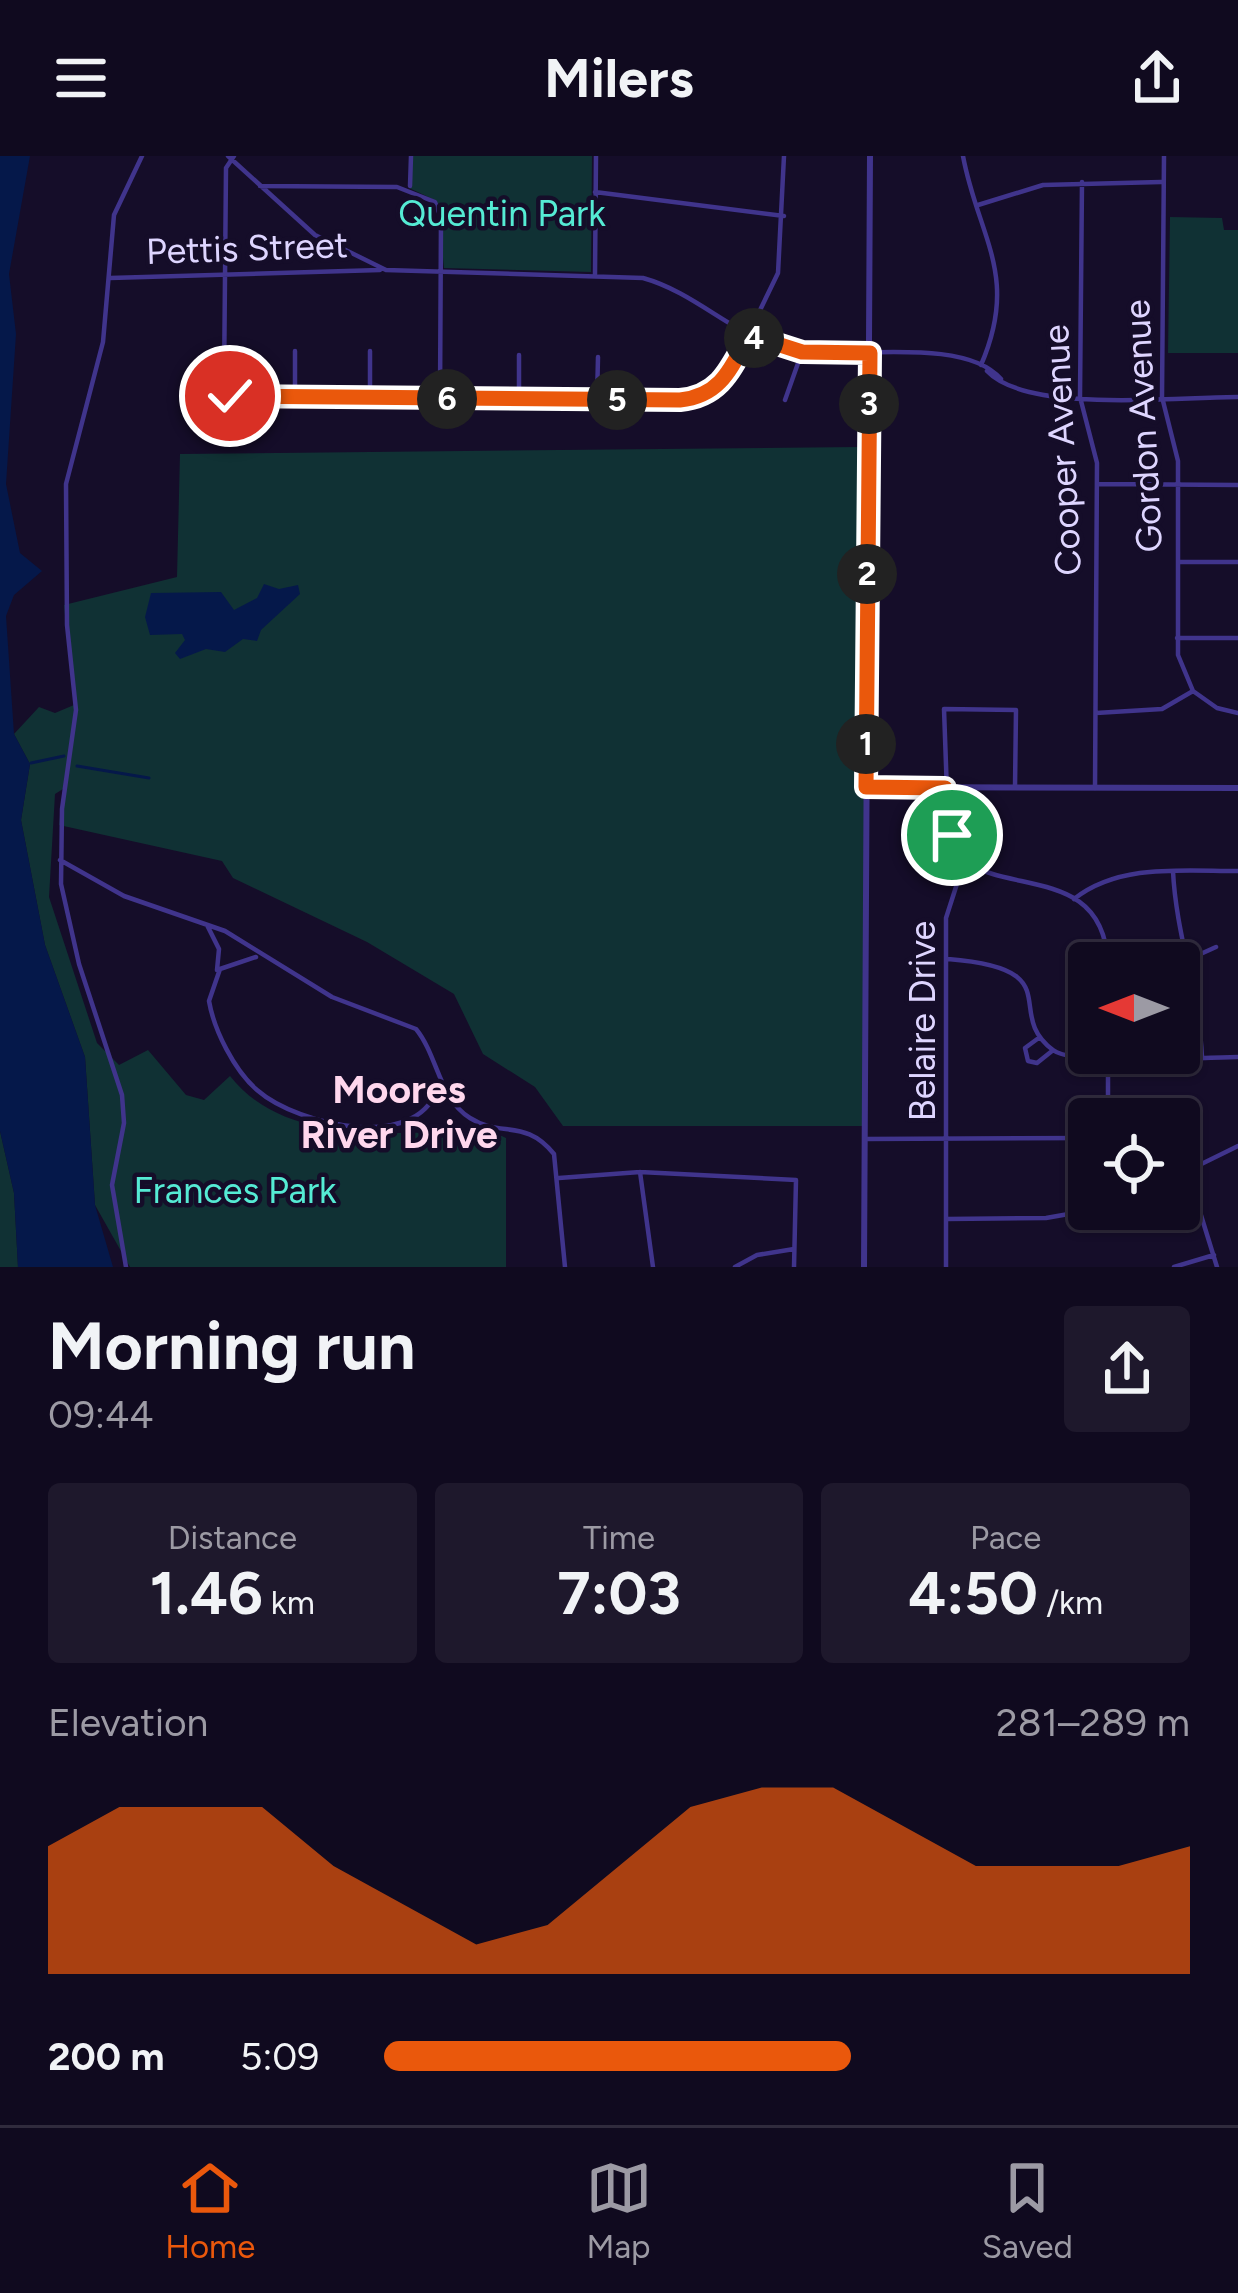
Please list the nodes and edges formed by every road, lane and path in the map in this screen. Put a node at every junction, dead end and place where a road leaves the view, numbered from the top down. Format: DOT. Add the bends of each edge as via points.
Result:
graph roads {
  1 [pos="142,156"];
  2 [pos="411,156"];
  3 [pos="596,156"];
  4 [pos="784,156"];
  5 [pos="870,156"];
  6 [pos="963,156"];
  7 [pos="1164,156"];
  8 [pos="231,157"];
  9 [pos="1082,182"];
  10 [pos="1164,182"];
  11 [pos="260,187"];
  12 [pos="410,189"];
  13 [pos="596,192"];
  14 [pos="978,205"];
  15 [pos="784,216"];
  16 [pos="386,270"];
  17 [pos="440,272"];
  18 [pos="595,274"];
  19 [pos="110,278"];
  20 [pos="225,278"];
  21 [pos="749,335"];
  22 [pos="295,351"];
  23 [pos="370,351"];
  24 [pos="802,352"];
  25 [pos="870,353"];
  26 [pos="519,356"];
  27 [pos="598,357"];
  28 [pos="983,369"];
  29 [pos="1080,398"];
  30 [pos="1162,398"];
  31 [pos="1238,398"];
  32 [pos="296,399"];
  33 [pos="370,399"];
  34 [pos="440,399"];
  35 [pos="519,399"];
  36 [pos="597,400"];
  37 [pos="785,400"];
  38 [pos="1097,484"];
  39 [pos="1178,484"];
  40 [pos="1238,485"];
  41 [pos="1178,562"];
  42 [pos="1238,562"];
  43 [pos="1178,638"];
  44 [pos="1238,638"];
  45 [pos="1192,691"];
  46 [pos="1096,713"];
  47 [pos="1238,713"];
  48 [pos="866,787"];
  49 [pos="1015,787"];
  50 [pos="945,788"];
  51 [pos="1095,788"];
  52 [pos="1238,788"];
  53 [pos="60,860"];
  54 [pos="964,862"];
  55 [pos="1173,871"];
  56 [pos="1238,871"];
  57 [pos="1074,899"];
  58 [pos="206,922"];
  59 [pos="1101,942"];
  60 [pos="1182,942"];
  61 [pos="1216,947"];
  62 [pos="1200,954"];
  63 [pos="261,957"];
  64 [pos="948,959"];
  65 [pos="215,976"];
  66 [pos="1200,1034"];
  67 [pos="1040,1037"];
  68 [pos="1053,1050"];
  69 [pos="1068,1055"];
  70 [pos="1238,1057"];
  71 [pos="1202,1058"];
  72 [pos="440,1076"];
  73 [pos="865,1138"];
  74 [pos="1068,1138"];
  75 [pos="948,1141"];
  76 [pos="1238,1146"];
  77 [pos="1200,1165"];
  78 [pos="640,1172"];
  79 [pos="559,1178"];
  80 [pos="1068,1214"];
  81 [pos="1200,1215"];
  82 [pos="947,1219"];
  83 [pos="794,1249"];
  84 [pos="1214,1255"];
  85 [pos="126,1267"];
  86 [pos="565,1267"];
  87 [pos="653,1267"];
  88 [pos="735,1267"];
  89 [pos="794,1267"];
  90 [pos="864,1267"];
  91 [pos="946,1267"];
  92 [pos="1174,1267"];
  93 [pos="1217,1267"];
  1 -- 19 [label="street" via="114,215"];
  2 -- 12 [label="street"];
  3 -- 13 [label="street"];
  4 -- 15 [label="street"];
  5 -- 25 [label="street"];
  6 -- 14 [label="street"];
  7 -- 10 [label="street, Gordon Avenue"];
  8 -- 11 [label="street"];
  8 -- 20 [label="street"];
  9 -- 10 [label="street"];
  9 -- 14 [label="street" via="1022,189"];
  9 -- 29 [label="street, Cooper Avenue"];
  10 -- 30 [label="street, Gordon Avenue"];
  11 -- 12 [label="street"];
  11 -- 16 [label="street" via="315,235"];
  12 -- 17 [label="street" via="436,202"];
  13 -- 15 [label="street"];
  13 -- 18 [label="street"];
  14 -- 28 [label="street" via="997,285"];
  15 -- 21 [label="street" via="778,273"];
  16 -- 17 [label="street, Pettis Street"];
  16 -- 20 [label="street, Pettis Street"];
  17 -- 18 [label="street, Pettis Street"];
  17 -- 34 [label="street"];
  18 -- 21 [label="street, Pettis Street" via="662,283"];
  19 -- 20 [label="street, Pettis Street"];
  19 -- 53 [label="street" via="103,342 66,484 76,710"];
  20 -- 32 [label="street" via="226,393"];
  21 -- 24 [label="street, Pettis Street"];
  21 -- 36 [label="street" via="709,393"];
  22 -- 32 [label="street"];
  23 -- 33 [label="street"];
  24 -- 25 [label="street, Pettis Street"];
  24 -- 37 [label="street"];
  25 -- 28 [label="street, Pettis Street" via="934,353"];
  25 -- 48 [label="street"];
  26 -- 35 [label="street"];
  27 -- 36 [label="street"];
  28 -- 29 [label="street, Pettis Street" via="1045,395"];
  29 -- 30 [label="street, Pettis Street"];
  29 -- 38 [label="street, Cooper Avenue"];
  30 -- 31 [label="street, Pettis Street"];
  30 -- 39 [label="street, Gordon Avenue"];
  32 -- 33 [label="street"];
  33 -- 34 [label="street"];
  34 -- 35 [label="street"];
  35 -- 36 [label="street"];
  38 -- 39 [label="street"];
  38 -- 46 [label="street, Cooper Avenue"];
  39 -- 40 [label="street"];
  39 -- 41 [label="street, Gordon Avenue"];
  41 -- 42 [label="street"];
  41 -- 43 [label="street, Gordon Avenue"];
  43 -- 44 [label="street"];
  43 -- 45 [label="street, Gordon Avenue"];
  45 -- 46 [label="street" via="1151,712"];
  45 -- 47 [label="street"];
  46 -- 51 [label="street, Cooper Avenue"];
  48 -- 50 [label="street"];
  48 -- 73 [label="street"];
  49 -- 50 [label="street"];
  49 -- 50 [label="street" via="1016,710 944,709"];
  49 -- 51 [label="street"];
  50 -- 54 [label="street"];
  51 -- 52 [label="street"];
  53 -- 58 [label="street" via="124,896"];
  53 -- 85 [label="street" via="70,930 122,1095 112,1184"];
  54 -- 57 [label="street" via="992,876 1054,885"];
  54 -- 64 [label="street, Belaire Drive" via="949,901"];
  55 -- 56 [label="street"];
  55 -- 57 [label="street" via="1125,875"];
  55 -- 60 [label="street"];
  57 -- 59 [label="street"];
  58 -- 63 [label="street"];
  58 -- 65 [label="street" via="219,949"];
  61 -- 62 [label="street"];
  63 -- 65 [label="street" via="234,960"];
  63 -- 72 [label="street" via="332,997 408,1024"];
  64 -- 67 [label="street" via="1004,966 1029,993"];
  64 -- 75 [label="street, Belaire Drive"];
  65 -- 72 [label="street" via="211,1011 238,1069 283,1108 328,1124 403,1124 431,1106"];
  66 -- 71 [label="street"];
  67 -- 68 [label="street"];
  67 -- 68 [label="street" via="1025,1048 1028,1061"];
  68 -- 69 [label="street"];
  70 -- 71 [label="street"];
  72 -- 79 [label="street" via="470,1118 538,1137 554,1154"];
  73 -- 75 [label="street"];
  73 -- 90 [label="street"];
  74 -- 75 [label="street"];
  75 -- 82 [label="street, Belaire Drive"];
  76 -- 77 [label="street"];
  78 -- 79 [label="street"];
  78 -- 83 [label="street" via="796,1180"];
  78 -- 87 [label="street"];
  79 -- 86 [label="street"];
  80 -- 82 [label="street"];
  81 -- 84 [label="street"];
  82 -- 91 [label="street, Belaire Drive"];
  83 -- 88 [label="street"];
  83 -- 89 [label="street"];
  84 -- 92 [label="street"];
  84 -- 93 [label="street"];
}
